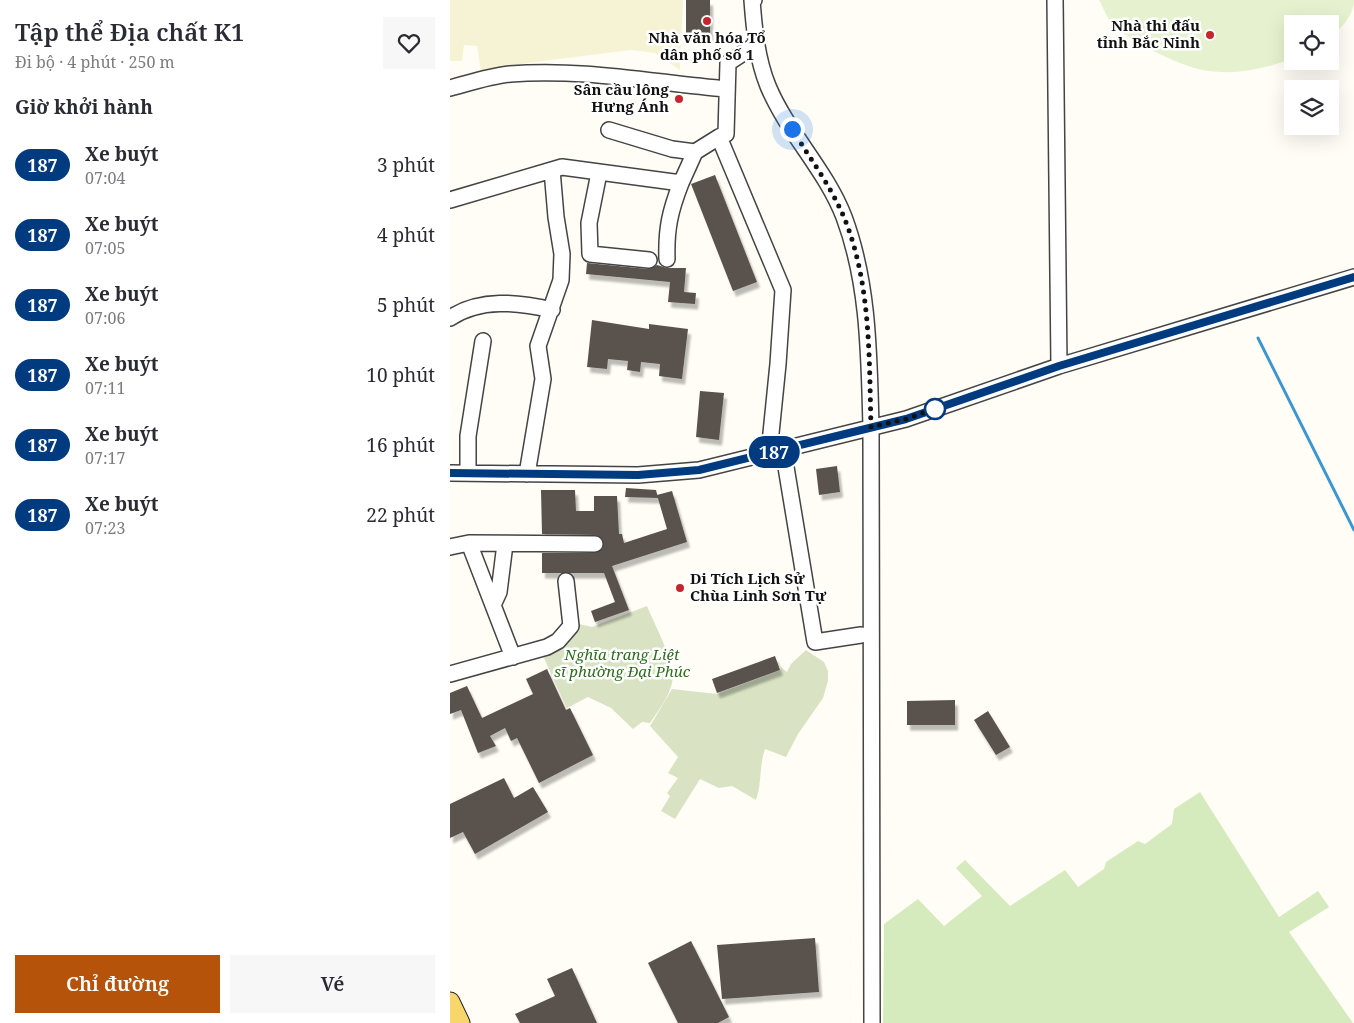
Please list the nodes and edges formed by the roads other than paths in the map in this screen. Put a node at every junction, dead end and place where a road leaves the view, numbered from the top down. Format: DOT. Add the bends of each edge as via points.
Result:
graph roads {
  1 [pos="753,0"];
  2 [pos="1055,0"];
  3 [pos="757,44"];
  4 [pos="450,88"];
  5 [pos="728,89"];
  6 [pos="610,130"];
  7 [pos="720,137"];
  8 [pos="695,152"];
  9 [pos="552,170"];
  10 [pos="599,172"];
  11 [pos="681,183"];
  12 [pos="450,200"];
  13 [pos="667,259"];
  14 [pos="649,260"];
  15 [pos="1354,277"];
  16 [pos="552,310"];
  17 [pos="450,318"];
  18 [pos="484,341"];
  19 [pos="1059,366"];
  20 [pos="871,427"];
  21 [pos="783,449"];
  22 [pos="768,453"];
  23 [pos="450,473"];
  24 [pos="468,473"];
  25 [pos="527,474"];
  26 [pos="469,543"];
  27 [pos="505,544"];
  28 [pos="595,544"];
  29 [pos="450,546"];
  30 [pos="566,582"];
  31 [pos="493,606"];
  32 [pos="861,635"];
  33 [pos="513,657"];
  34 [pos="450,673"];
  35 [pos="450,1002"];
  36 [pos="460,1023"];
  37 [pos="872,1023"];
  1 -- 3 [label="street"];
  2 -- 19 [label="street"];
  3 -- 5 [label="street" via="728,63"];
  3 -- 20 [label="street" via="768,86 835,199 857,255 868,338"];
  4 -- 5 [label="street" via="508,74 559,73 637,77"];
  5 -- 7 [label="street" via="726,134"];
  6 -- 8 [label="street" via="672,149"];
  7 -- 8 [label="street"];
  7 -- 22 [label="street" via="783,290"];
  8 -- 11 [label="street"];
  9 -- 10 [label="street" via="562,167"];
  9 -- 12 [label="street"];
  9 -- 16 [label="street" via="562,254 561,280"];
  10 -- 11 [label="street"];
  10 -- 14 [label="street" via="589,223 590,254"];
  11 -- 13 [label="street" via="666,230"];
  15 -- 19 [label="street"];
  16 -- 17 [label="street" via="529,305 492,304 464,309"];
  16 -- 25 [label="street" via="538,346 543,379"];
  18 -- 24 [label="street" via="468,436"];
  19 -- 20 [label="street" via="906,419"];
  20 -- 21 [label="street"];
  20 -- 37 [label="street"];
  21 -- 22 [label="street"];
  21 -- 32 [label="street" via="815,642"];
  22 -- 25 [label="street" via="677,473"];
  23 -- 24 [label="street"];
  24 -- 25 [label="street"];
  26 -- 27 [label="street"];
  26 -- 29 [label="street"];
  26 -- 31 [label="street"];
  27 -- 28 [label="street"];
  27 -- 31 [label="street" via="500,589"];
  30 -- 33 [label="street" via="572,626 547,648"];
  31 -- 33 [label="street"];
  33 -- 34 [label="street"];
  35 -- 36 [label="main road"];
}
